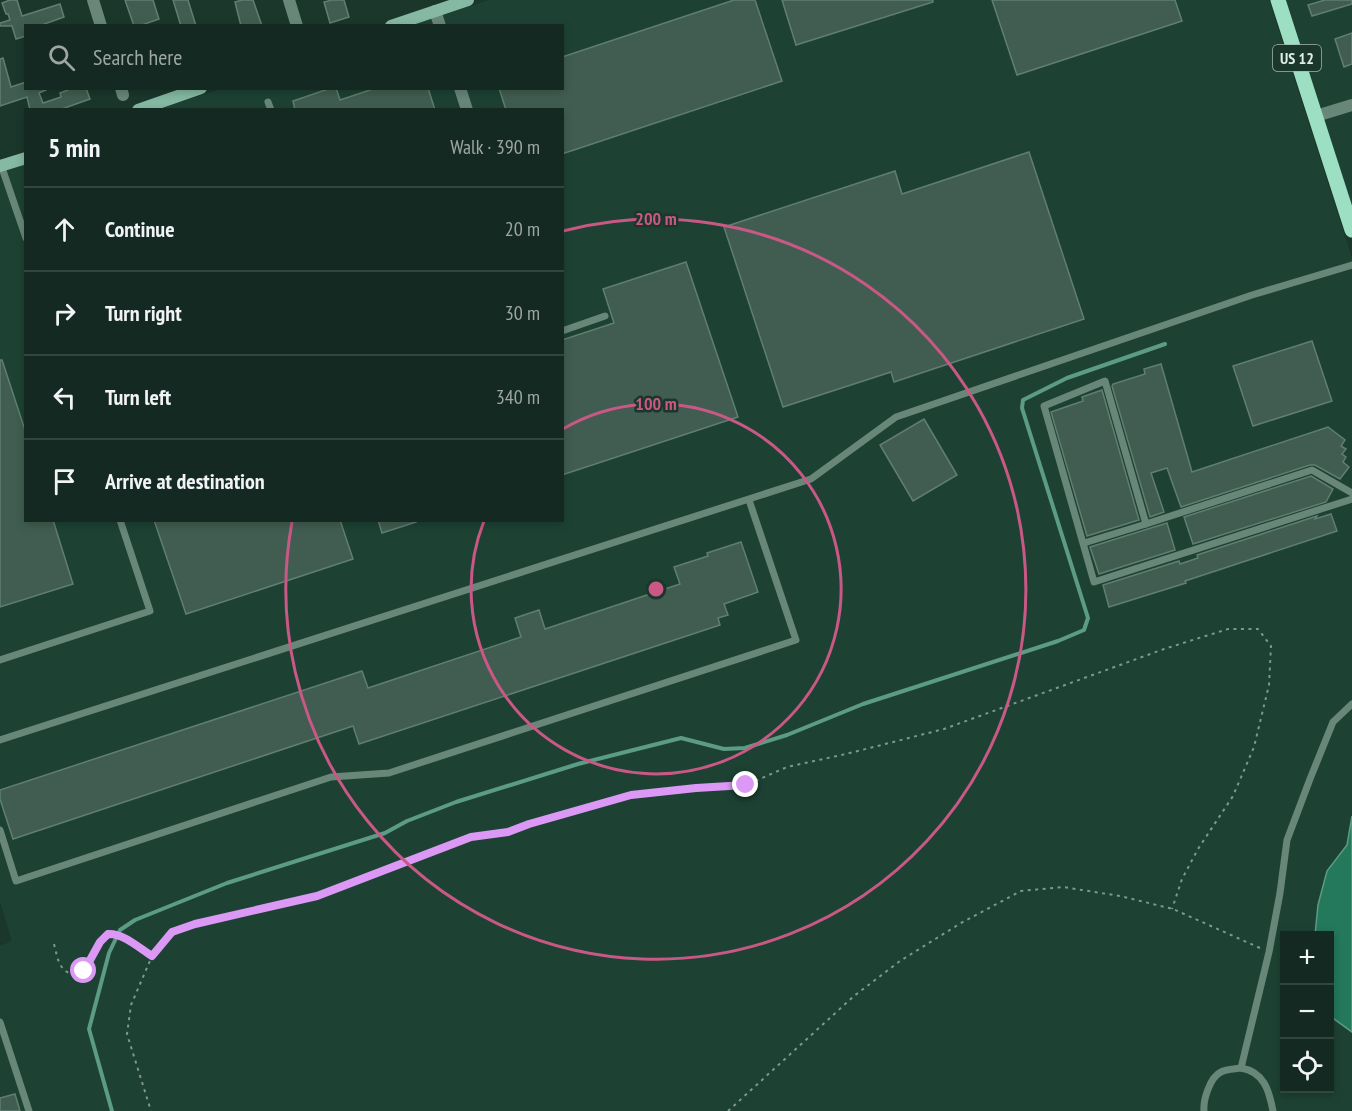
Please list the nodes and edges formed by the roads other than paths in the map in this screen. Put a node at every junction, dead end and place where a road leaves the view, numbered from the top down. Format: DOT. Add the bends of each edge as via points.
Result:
graph roads {
  1 [pos="93,0"];
  2 [pos="290,0"];
  3 [pos="468,0"];
  4 [pos="1278,0"];
  5 [pos="435,11"];
  6 [pos="100,24"];
  7 [pos="296,24"];
  8 [pos="397,24"];
  9 [pos="439,24"];
  10 [pos="195,90"];
  11 [pos="461,90"];
  12 [pos="1352,105"];
  13 [pos="144,108"];
  14 [pos="466,108"];
  15 [pos="1316,116"];
  16 [pos="24,159"];
  17 [pos="1,165"];
  18 [pos="10,191"];
  19 [pos="0,194"];
  20 [pos="1352,230"];
  21 [pos="24,232"];
  22 [pos="1352,265"];
  23 [pos="605,316"];
  24 [pos="564,330"];
  25 [pos="1352,493"];
  26 [pos="1352,499"];
  27 [pos="749,500"];
  28 [pos="121,522"];
  29 [pos="1146,524"];
  30 [pos="1084,543"];
  31 [pos="0,660"];
  32 [pos="1352,704"];
  33 [pos="0,740"];
  34 [pos="0,830"];
  35 [pos="0,1022"];
  36 [pos="1241,1068"];
  37 [pos="29,1111"];
  38 [pos="1204,1111"];
  39 [pos="1274,1111"];
  1 -- 6 [label="street"];
  2 -- 7 [label="street"];
  3 -- 5 [label="street"];
  4 -- 15 [label="main road, US 12"];
  5 -- 8 [label="street"];
  5 -- 9 [label="street"];
  10 -- 13 [label="street"];
  11 -- 14 [label="street"];
  12 -- 15 [label="street"];
  15 -- 20 [label="main road, US 12"];
  16 -- 17 [label="street"];
  17 -- 18 [label="lane"];
  18 -- 19 [label="lane"];
  18 -- 21 [label="lane"];
  22 -- 27 [label="lane" via="1252,295 896,417 811,479"];
  23 -- 24 [label="lane"];
  25 -- 29 [label="lane" via="1312,471"];
  26 -- 30 [label="lane" via="1094,582"];
  27 -- 33 [label="lane"];
  27 -- 34 [label="lane" via="796,640 390,773 331,777 16,881"];
  28 -- 31 [label="lane" via="150,611"];
  29 -- 30 [label="lane"];
  29 -- 30 [label="lane" via="1105,381 1044,406"];
  32 -- 36 [label="lane" via="1333,722 1287,840 1269,952"];
  35 -- 37 [label="lane"];
  36 -- 38 [label="lane" via="1220,1072 1210,1084"];
  36 -- 39 [label="lane" via="1261,1077"];
}
